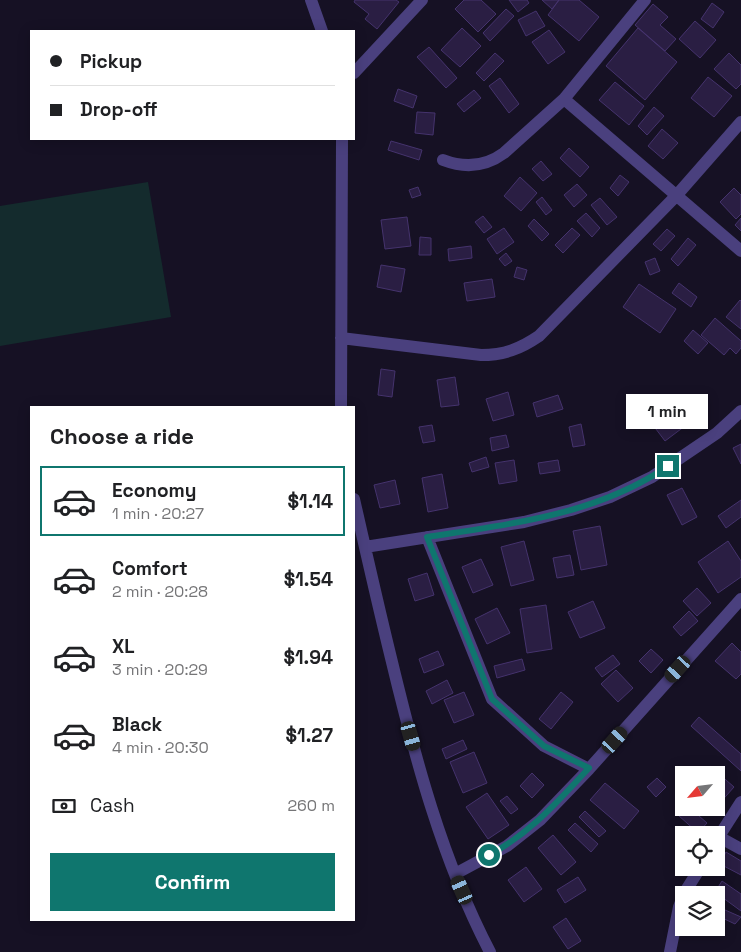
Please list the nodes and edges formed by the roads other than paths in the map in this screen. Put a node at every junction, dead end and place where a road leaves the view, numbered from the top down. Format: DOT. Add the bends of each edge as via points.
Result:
graph roads {
  1 [pos="311,0"];
  2 [pos="422,0"];
  3 [pos="645,0"];
  4 [pos="322,30"];
  5 [pos="355,73"];
  6 [pos="564,99"];
  7 [pos="741,122"];
  8 [pos="342,140"];
  9 [pos="443,160"];
  10 [pos="676,196"];
  11 [pos="741,251"];
  12 [pos="341,338"];
  13 [pos="341,406"];
  14 [pos="741,411"];
  15 [pos="355,503"];
  16 [pos="427,537"];
  17 [pos="365,547"];
  18 [pos="741,599"];
  19 [pos="589,768"];
  20 [pos="741,802"];
  21 [pos="725,828"];
  22 [pos="725,843"];
  23 [pos="741,849"];
  24 [pos="455,874"];
  25 [pos="695,876"];
  26 [pos="490,952"];
  27 [pos="670,952"];
  1 -- 4 [label="street"];
  2 -- 5 [label="street"];
  3 -- 6 [label="street"];
  6 -- 9 [label="street" via="498,158 471,166"];
  6 -- 10 [label="street"];
  7 -- 10 [label="street"];
  8 -- 12 [label="street"];
  10 -- 11 [label="street"];
  10 -- 12 [label="street" via="539,336 512,352 481,355"];
  12 -- 13 [label="street"];
  14 -- 16 [label="street" via="717,433 652,478 610,497 524,522"];
  15 -- 17 [label="street"];
  16 -- 17 [label="street"];
  16 -- 19 [label="street" via="492,699 544,746"];
  17 -- 24 [label="street" via="406,720"];
  18 -- 19 [label="street"];
  19 -- 24 [label="street" via="524,834"];
  20 -- 21 [label="street"];
  22 -- 23 [label="street"];
  24 -- 26 [label="street"];
  25 -- 27 [label="street" via="682,900"];
}
